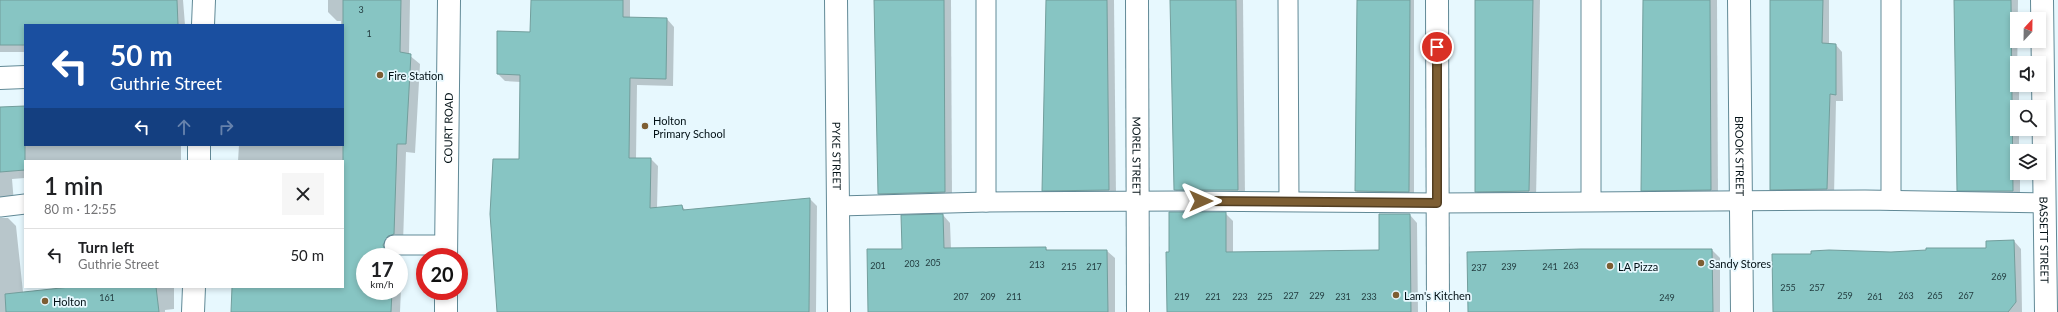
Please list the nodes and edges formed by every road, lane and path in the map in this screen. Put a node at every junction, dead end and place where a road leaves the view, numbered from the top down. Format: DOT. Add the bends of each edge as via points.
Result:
graph roads {
  1 [pos="204,0"];
  2 [pos="449,0"];
  3 [pos="836,0"];
  4 [pos="986,0"];
  5 [pos="1137,0"];
  6 [pos="1288,0"];
  7 [pos="1437,0"];
  8 [pos="1590,0"];
  9 [pos="1739,0"];
  10 [pos="1891,0"];
  11 [pos="2042,0"];
  12 [pos="203,24"];
  13 [pos="24,77"];
  14 [pos="0,78"];
  15 [pos="199,146"];
  16 [pos="199,160"];
  17 [pos="1591,200"];
  18 [pos="1891,200"];
  19 [pos="1289,201"];
  20 [pos="1741,201"];
  21 [pos="986,202"];
  22 [pos="1138,202"];
  23 [pos="1437,203"];
  24 [pos="2045,203"];
  25 [pos="24,204"];
  26 [pos="0,206"];
  27 [pos="839,206"];
  28 [pos="394,245"];
  29 [pos="420,248"];
  30 [pos="446,248"];
  31 [pos="194,288"];
  32 [pos="446,300"];
  33 [pos="194,312"];
  34 [pos="446,312"];
  35 [pos="839,312"];
  36 [pos="1138,312"];
  37 [pos="1438,312"];
  38 [pos="1742,312"];
  39 [pos="2046,312"];
  1 -- 12 [label="street"];
  2 -- 30 [label="street, COURT ROAD"];
  3 -- 27 [label="street, PYKE STREET"];
  4 -- 21 [label="lane"];
  5 -- 22 [label="street, MOREL STREET"];
  6 -- 19 [label="lane"];
  7 -- 23 [label="street"];
  8 -- 17 [label="lane"];
  9 -- 20 [label="street, BROOK STREET"];
  10 -- 18 [label="lane"];
  11 -- 24 [label="street, BASSETT STREET"];
  13 -- 14 [label="street"];
  15 -- 16 [label="street"];
  17 -- 20 [label="lane"];
  17 -- 23 [label="lane"];
  18 -- 20 [label="lane"];
  18 -- 24 [label="lane"];
  19 -- 22 [label="lane"];
  19 -- 23 [label="lane"];
  20 -- 38 [label="street, BROOK STREET"];
  21 -- 22 [label="lane"];
  21 -- 27 [label="lane"];
  22 -- 36 [label="street, MOREL STREET"];
  23 -- 37 [label="street"];
  24 -- 39 [label="street, BASSETT STREET"];
  25 -- 26 [label="lane"];
  27 -- 35 [label="street, PYKE STREET"];
  28 -- 29 [label="lane"];
  31 -- 33 [label="street"];
  32 -- 34 [label="street"];
}
